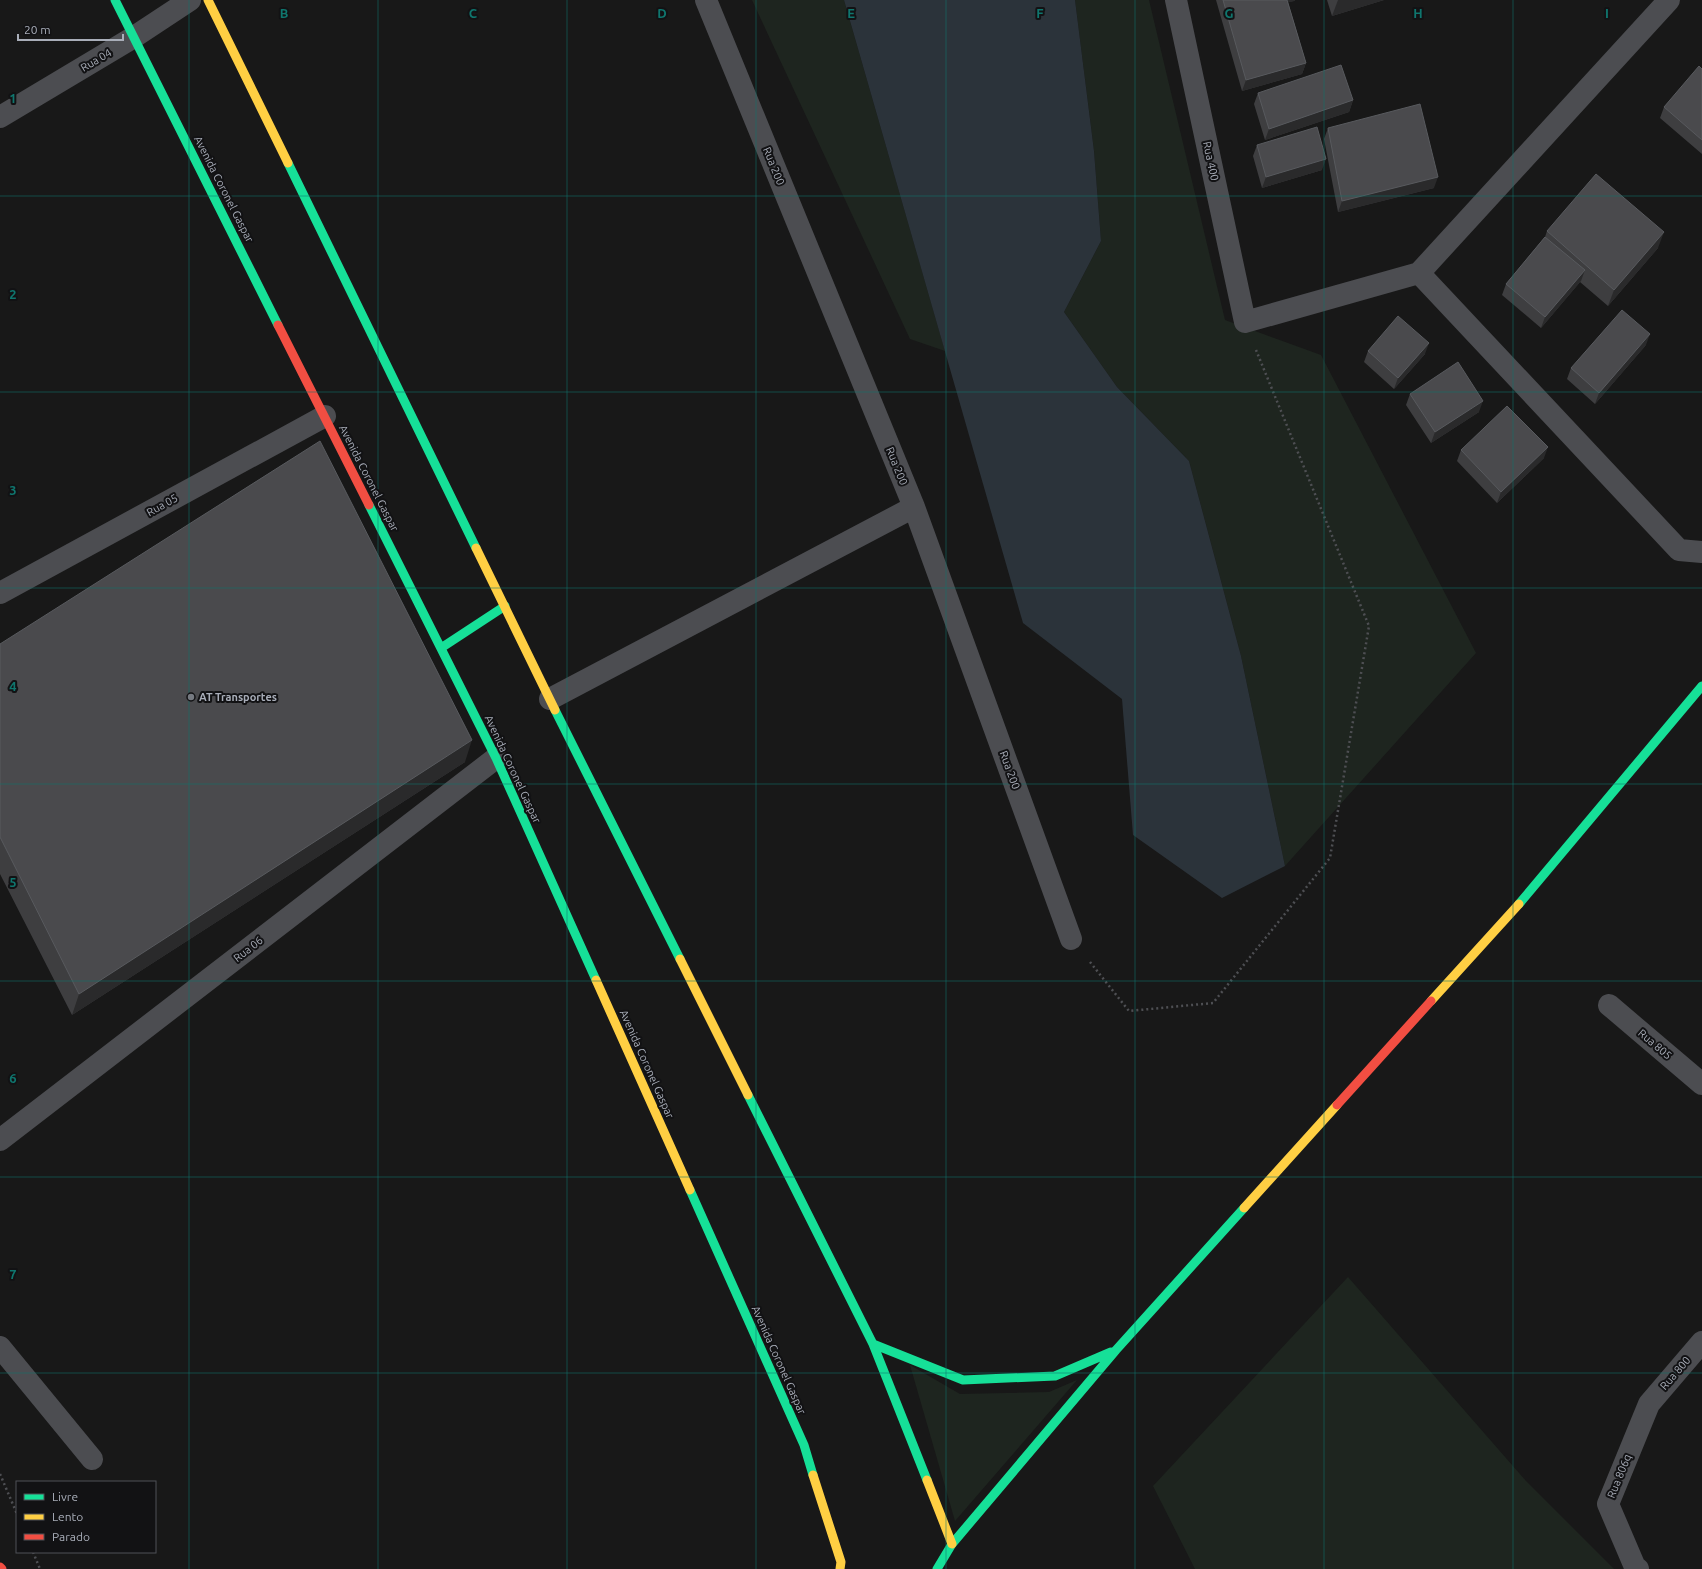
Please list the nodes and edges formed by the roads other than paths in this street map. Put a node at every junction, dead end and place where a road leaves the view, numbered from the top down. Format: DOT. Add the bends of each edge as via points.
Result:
graph roads {
  1 [pos="115,0"];
  2 [pos="190,0"];
  3 [pos="208,0"];
  4 [pos="706,0"];
  5 [pos="1176,0"];
  6 [pos="1669,0"];
  7 [pos="134,37"];
  8 [pos="0,117"];
  9 [pos="1419,273"];
  10 [pos="324,416"];
  11 [pos="914,507"];
  12 [pos="1702,552"];
  13 [pos="0,593"];
  14 [pos="505,606"];
  15 [pos="441,648"];
  16 [pos="1702,686"];
  17 [pos="550,700"];
  18 [pos="496,758"];
  19 [pos="1072,939"];
  20 [pos="1608,1005"];
  21 [pos="1702,1084"];
  22 [pos="0,1140"];
  23 [pos="1702,1342"];
  24 [pos="873,1344"];
  25 [pos="0,1347"];
  26 [pos="1116,1350"];
  27 [pos="1649,1404"];
  28 [pos="92,1459"];
  29 [pos="952,1544"];
  30 [pos="842,1567"];
  31 [pos="937,1569"];
  32 [pos="1638,1569"];
  1 -- 7 [label="street, Avenida Coronel Gaspar"];
  2 -- 7 [label="street, Rua 04"];
  3 -- 14 [label="street"];
  4 -- 11 [label="street, Rua 200"];
  5 -- 9 [label="street, Rua 400" via="1245,322"];
  6 -- 9 [label="street"];
  7 -- 8 [label="street, Rua 04"];
  7 -- 10 [label="street, Avenida Coronel Gaspar"];
  9 -- 12 [label="street" via="1679,550"];
  10 -- 13 [label="street, Rua 05"];
  10 -- 15 [label="street, Avenida Coronel Gaspar"];
  11 -- 17 [label="street"];
  11 -- 19 [label="street, Rua 200"];
  14 -- 15 [label="street"];
  14 -- 17 [label="street"];
  15 -- 18 [label="street, Avenida Coronel Gaspar"];
  16 -- 26 [label="street" via="1524,898"];
  17 -- 24 [label="street"];
  18 -- 22 [label="street, Rua 06"];
  18 -- 30 [label="street, Avenida Coronel Gaspar" via="804,1445"];
  20 -- 21 [label="street, Rua 805"];
  23 -- 27 [label="street, Rua 800"];
  24 -- 26 [label="street" via="963,1380 1055,1376"];
  24 -- 29 [label="street"];
  25 -- 28 [label="street"];
  26 -- 29 [label="street"];
  27 -- 32 [label="street, Rua 806q" via="1608,1504"];
  29 -- 31 [label="street"];
}
